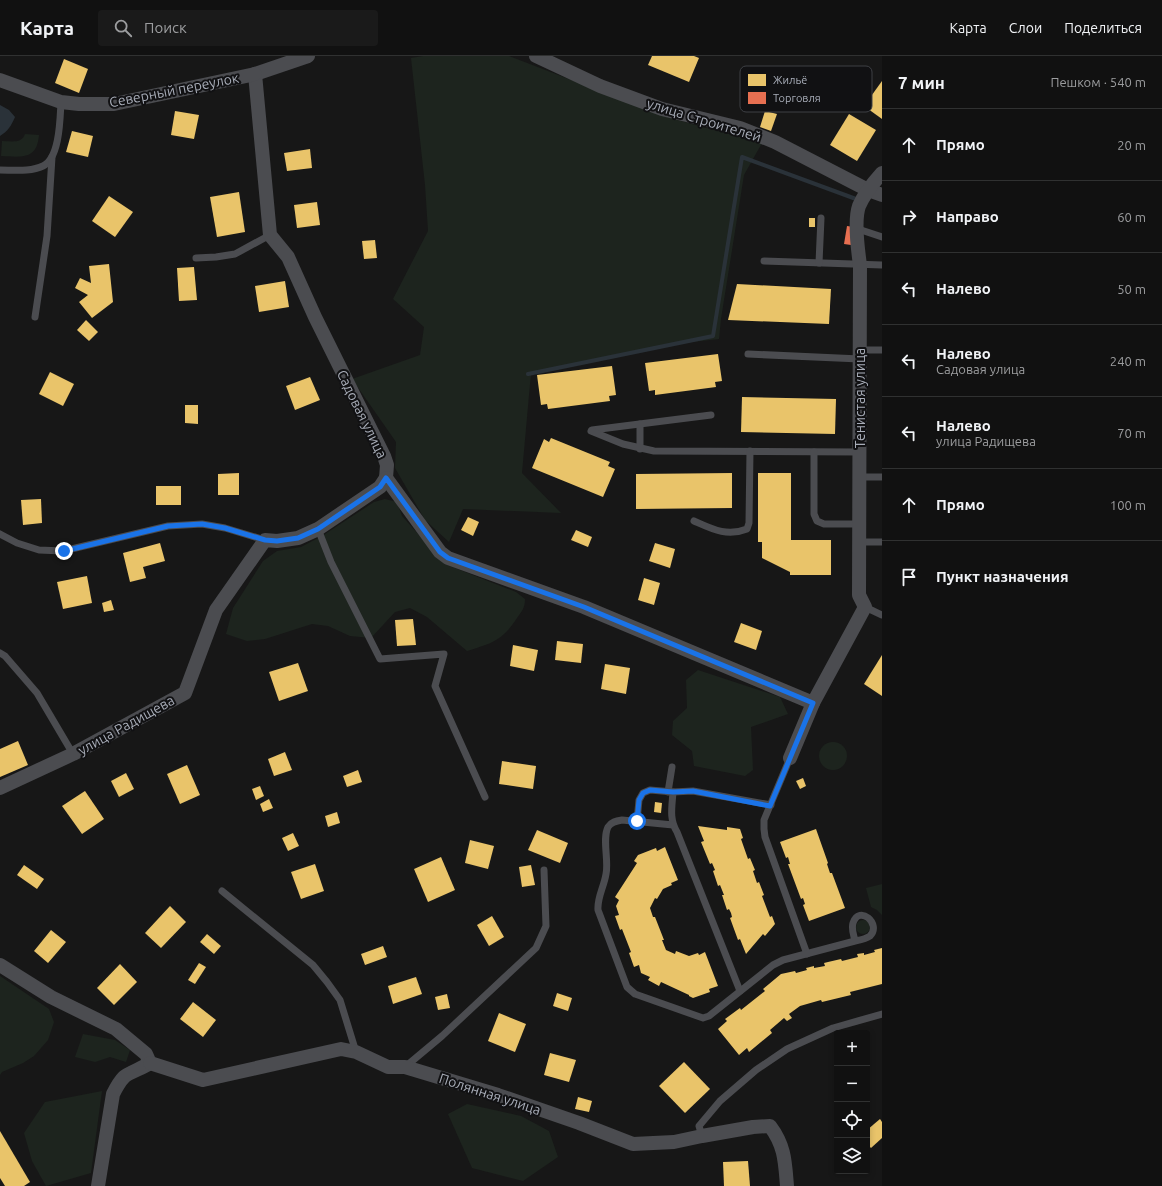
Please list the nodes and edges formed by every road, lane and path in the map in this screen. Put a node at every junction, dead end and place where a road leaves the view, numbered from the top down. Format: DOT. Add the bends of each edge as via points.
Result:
graph roads {
  1 [pos="308,56"];
  2 [pos="536,56"];
  3 [pos="255,74"];
  4 [pos="0,80"];
  5 [pos="61,102"];
  6 [pos="52,157"];
  7 [pos="0,170"];
  8 [pos="882,173"];
  9 [pos="868,190"];
  10 [pos="882,195"];
  11 [pos="821,218"];
  12 [pos="858,229"];
  13 [pos="270,235"];
  14 [pos="882,237"];
  15 [pos="196,258"];
  16 [pos="764,261"];
  17 [pos="819,263"];
  18 [pos="860,265"];
  19 [pos="882,265"];
  20 [pos="35,317"];
  21 [pos="882,350"];
  22 [pos="748,354"];
  23 [pos="860,354"];
  24 [pos="711,415"];
  25 [pos="640,424"];
  26 [pos="640,448"];
  27 [pos="750,451"];
  28 [pos="814,452"];
  29 [pos="859,452"];
  30 [pos="859,477"];
  31 [pos="882,477"];
  32 [pos="386,478"];
  33 [pos="694,521"];
  34 [pos="859,524"];
  35 [pos="318,529"];
  36 [pos="0,534"];
  37 [pos="265,540"];
  38 [pos="859,542"];
  39 [pos="882,542"];
  40 [pos="865,607"];
  41 [pos="882,615"];
  42 [pos="0,653"];
  43 [pos="813,703"];
  44 [pos="73,754"];
  45 [pos="790,758"];
  46 [pos="672,767"];
  47 [pos="0,788"];
  48 [pos="670,792"];
  49 [pos="485,797"];
  50 [pos="770,806"];
  51 [pos="637,821"];
  52 [pos="673,825"];
  53 [pos="544,870"];
  54 [pos="222,891"];
  55 [pos="855,941"];
  56 [pos="808,954"];
  57 [pos="0,965"];
  58 [pos="740,991"];
  59 [pos="882,1014"];
  60 [pos="356,1052"];
  61 [pos="150,1063"];
  62 [pos="405,1067"];
  63 [pos="702,1136"];
  64 [pos="98,1186"];
  65 [pos="786,1186"];
  1 -- 3 [label="street"];
  2 -- 9 [label="street, улица Строителей" via="600,86 655,106 740,128 775,142"];
  3 -- 5 [label="street, Северный переулок" via="114,104"];
  3 -- 13 [label="street"];
  4 -- 5 [label="street, Северный переулок"];
  5 -- 6 [label="lane" via="57,143"];
  6 -- 7 [label="lane" via="44,166 24,170"];
  6 -- 20 [label="lane" via="47,236"];
  8 -- 9 [label="street, Тенистая улица"];
  9 -- 10 [label="street, улица Строителей"];
  9 -- 12 [label="street, Тенистая улица" via="859,207"];
  11 -- 17 [label="lane"];
  12 -- 14 [label="lane"];
  12 -- 18 [label="street, Тенистая улица"];
  13 -- 15 [label="lane" via="235,254"];
  13 -- 32 [label="street, Садовая улица" via="288,257 384,456 387,465"];
  16 -- 17 [label="lane"];
  17 -- 18 [label="lane"];
  18 -- 19 [label="lane"];
  18 -- 23 [label="street, Тенистая улица"];
  21 -- 23 [label="lane"];
  22 -- 23 [label="lane"];
  23 -- 29 [label="street, Тенистая улица"];
  24 -- 25 [label="lane"];
  25 -- 26 [label="lane"];
  25 -- 26 [label="lane" via="591,431"];
  26 -- 27 [label="lane" via="654,451"];
  27 -- 28 [label="lane"];
  27 -- 33 [label="lane" via="750,523 747,529 740,532 721,532"];
  28 -- 29 [label="lane"];
  28 -- 34 [label="lane" via="814,514 817,521 824,524"];
  29 -- 30 [label="street, Тенистая улица"];
  30 -- 31 [label="lane"];
  30 -- 34 [label="street, Тенистая улица"];
  32 -- 35 [label="street" via="380,487"];
  32 -- 43 [label="street, Садовая улица" via="440,552 448,558 584,607"];
  34 -- 38 [label="street, Тенистая улица"];
  35 -- 37 [label="street" via="298,538"];
  35 -- 49 [label="lane" via="331,562 380,659 444,654 435,686"];
  36 -- 37 [label="lane" via="39,550 64,551 168,526 202,524"];
  37 -- 44 [label="street, улица Радищева" via="216,610 185,693"];
  38 -- 39 [label="lane"];
  38 -- 40 [label="street, Тенистая улица" via="859,595"];
  40 -- 41 [label="lane"];
  40 -- 43 [label="street"];
  42 -- 44 [label="lane" via="37,693"];
  43 -- 45 [label="street"];
  44 -- 47 [label="street, улица Радищева"];
  45 -- 50 [label="lane"];
  46 -- 48 [label="lane"];
  48 -- 50 [label="lane" via="693,791"];
  48 -- 51 [label="lane" via="650,790 643,793 639,800"];
  48 -- 52 [label="lane"];
  50 -- 56 [label="lane" via="764,820 765,837"];
  51 -- 52 [label="lane"];
  51 -- 58 [label="lane" via="614,821 609,827 606,835 606,874 597,902 627,987 635,994 703,1018"];
  52 -- 58 [label="lane"];
  53 -- 62 [label="lane" via="546,926 536,948"];
  54 -- 60 [label="lane" via="313,965 328,982 340,1000"];
  55 -- 56 [label="lane"];
  56 -- 58 [label="lane" via="782,960"];
  57 -- 61 [label="street" via="51,997 116,1029 146,1054"];
  59 -- 63 [label="lane" via="833,1028 787,1049 756,1070 720,1101 699,1126"];
  60 -- 61 [label="street, Полянная улица" via="341,1049 202,1080"];
  60 -- 62 [label="street, Полянная улица" via="388,1067"];
  61 -- 64 [label="street" via="125,1076 113,1094"];
  62 -- 63 [label="street, Полянная улица" via="498,1095 633,1144 674,1142"];
  63 -- 65 [label="street, Полянная улица" via="770,1126 784,1154"];
}
